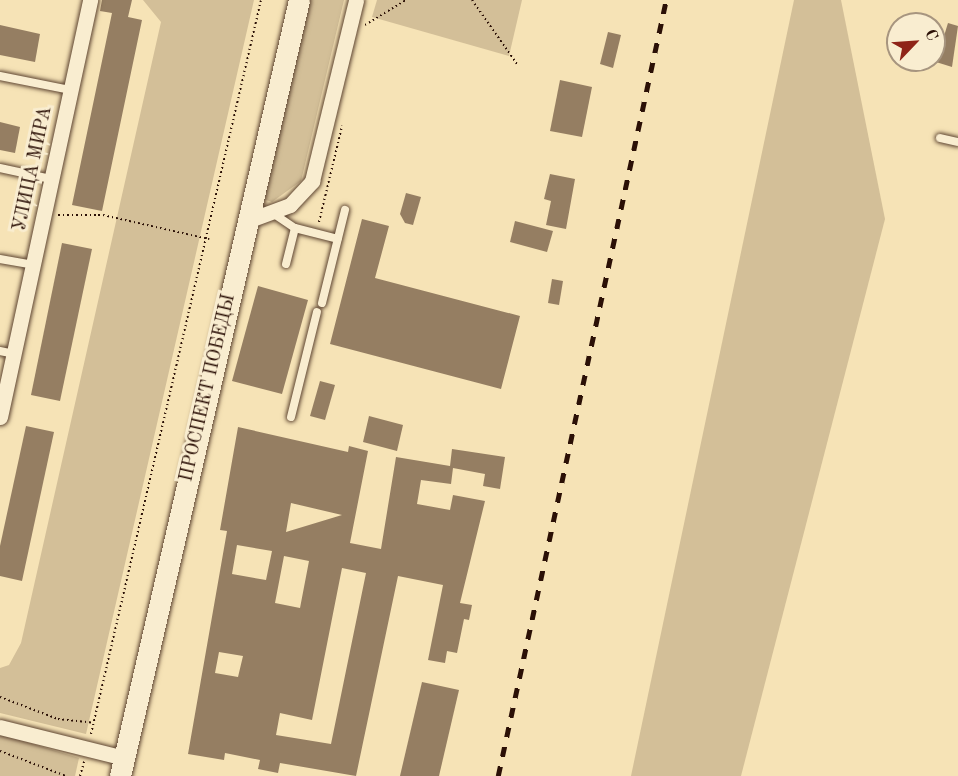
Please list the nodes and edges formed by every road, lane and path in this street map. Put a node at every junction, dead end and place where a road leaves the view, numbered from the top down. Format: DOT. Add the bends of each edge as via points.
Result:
graph roads {
  1 [pos="261,0"];
  2 [pos="285,0"];
  3 [pos="299,0"];
  4 [pos="356,0"];
  5 [pos="406,0"];
  6 [pos="472,0"];
  7 [pos="85,1"];
  8 [pos="365,25"];
  9 [pos="517,64"];
  10 [pos="0,76"];
  11 [pos="70,90"];
  12 [pos="940,138"];
  13 [pos="958,142"];
  14 [pos="0,168"];
  15 [pos="51,178"];
  16 [pos="345,210"];
  17 [pos="274,214"];
  18 [pos="44,215"];
  19 [pos="241,219"];
  20 [pos="295,228"];
  21 [pos="209,238"];
  22 [pos="338,239"];
  23 [pos="0,259"];
  24 [pos="286,264"];
  25 [pos="33,265"];
  26 [pos="322,303"];
  27 [pos="317,312"];
  28 [pos="7,353"];
  29 [pos="0,417"];
  30 [pos="291,417"];
  31 [pos="0,698"];
  32 [pos="0,727"];
  33 [pos="0,752"];
  34 [pos="116,766"];
  35 [pos="66,776"];
  1 -- 21 [label="path"];
  2 -- 19 [label="main road, ПРОСПЕКТ ПОБЕДЫ"];
  3 -- 19 [label="main road, ПРОСПЕКТ ПОБЕДЫ"];
  4 -- 17 [label="street" via="312,181"];
  5 -- 8 [label="path"];
  6 -- 9 [label="path"];
  7 -- 11 [label="street, УЛИЦА МИРА"];
  10 -- 11 [label="lane"];
  11 -- 15 [label="street, УЛИЦА МИРА"];
  12 -- 13 [label="lane"];
  14 -- 15 [label="lane"];
  15 -- 18 [label="street, УЛИЦА МИРА"];
  16 -- 22 [label="lane"];
  17 -- 19 [label="street"];
  17 -- 20 [label="lane"];
  18 -- 21 [label="path" via="103,215"];
  18 -- 25 [label="street, УЛИЦА МИРА"];
  19 -- 34 [label="main road, ПРОСПЕКТ ПОБЕДЫ"];
  20 -- 22 [label="lane"];
  20 -- 24 [label="lane"];
  21 -- 31 [label="path" via="94,723 58,719"];
  22 -- 26 [label="lane"];
  23 -- 25 [label="lane"];
  25 -- 28 [label="street, УЛИЦА МИРА"];
  27 -- 30 [label="lane"];
  28 -- 29 [label="street, УЛИЦА МИРА"];
  32 -- 34 [label="street"];
  33 -- 35 [label="path"];
}
